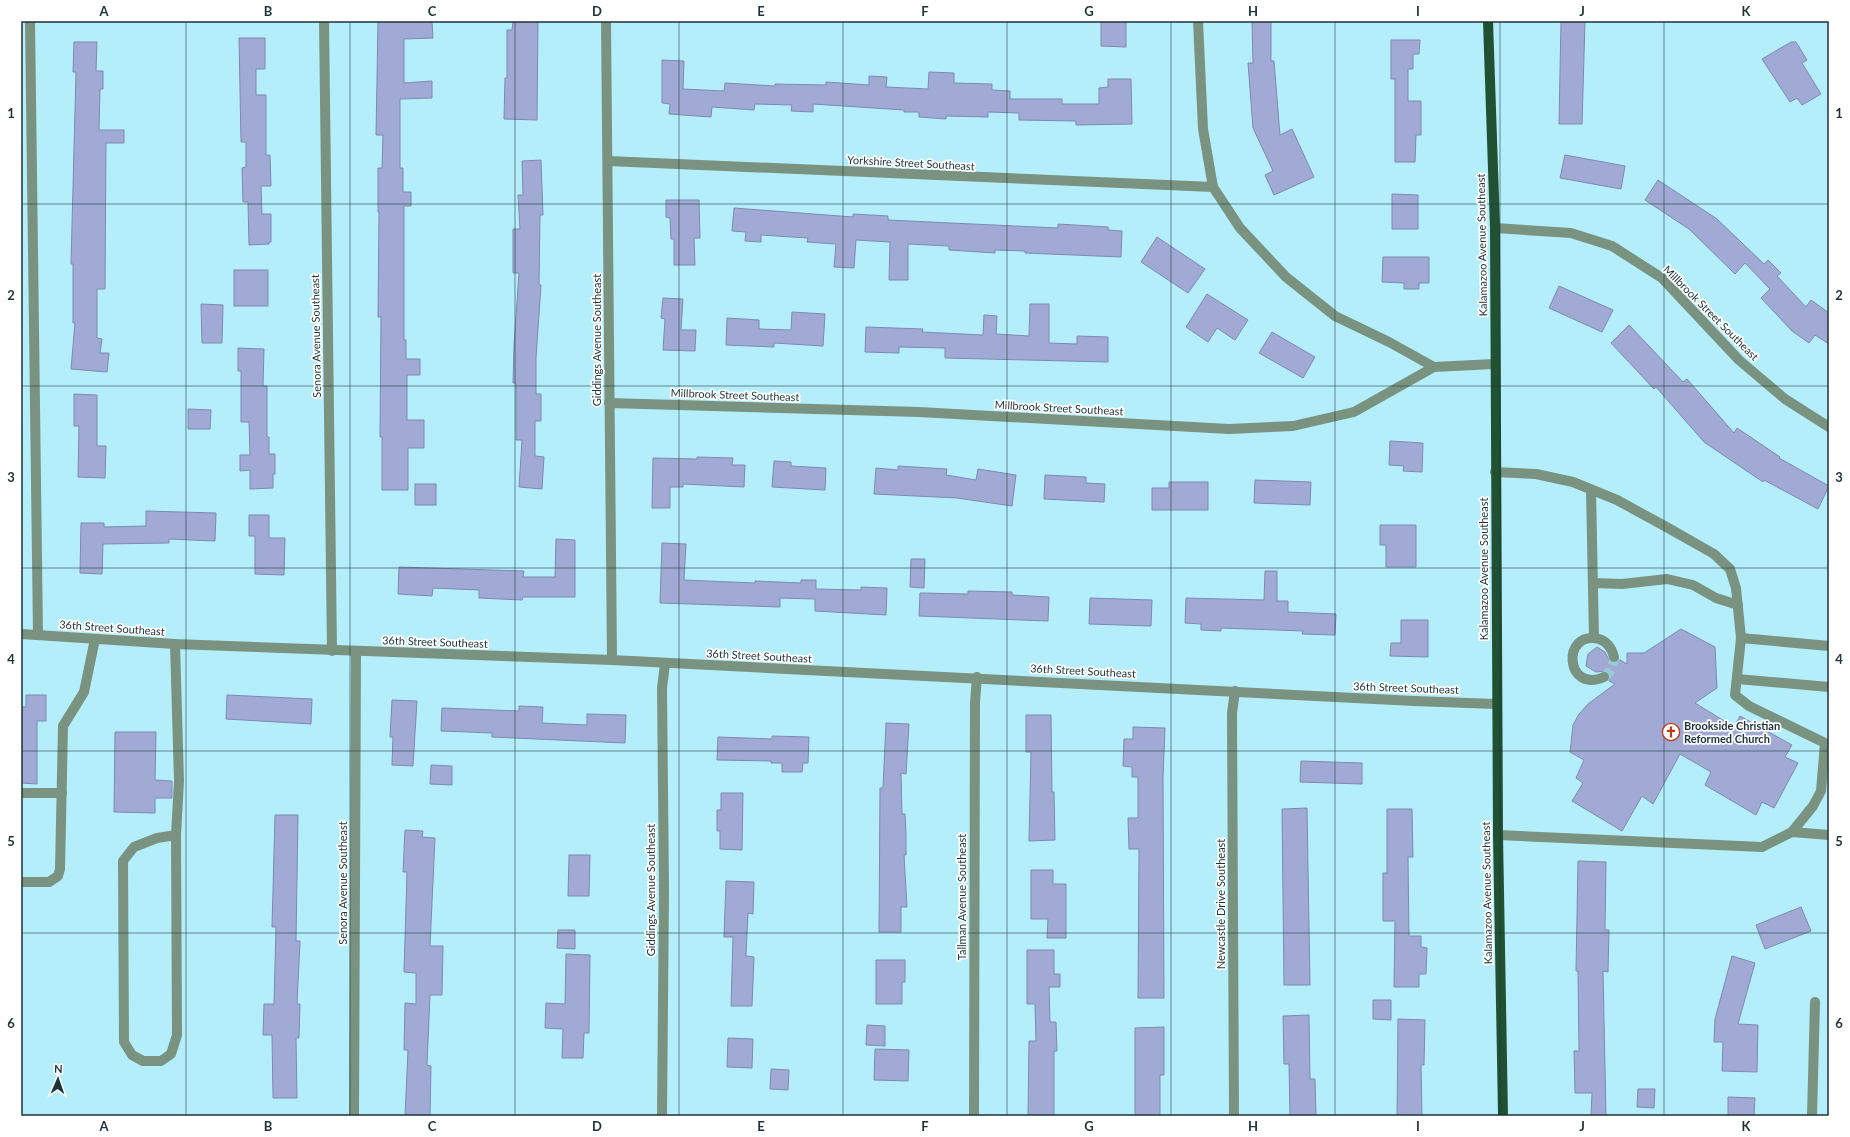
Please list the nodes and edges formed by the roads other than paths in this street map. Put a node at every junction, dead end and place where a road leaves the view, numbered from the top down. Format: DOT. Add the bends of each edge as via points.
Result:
graph roads {
  1 [pos="30,21"];
  2 [pos="324,21"];
  3 [pos="606,21"];
  4 [pos="1198,21"];
  5 [pos="1488,21"];
  6 [pos="608,160"];
  7 [pos="1213,187"];
  8 [pos="1495,228"];
  9 [pos="1494,364"];
  10 [pos="1434,368"];
  11 [pos="609,403"];
  12 [pos="1829,427"];
  13 [pos="1495,472"];
  14 [pos="1591,490"];
  15 [pos="1593,583"];
  16 [pos="1738,605"];
  17 [pos="21,634"];
  18 [pos="38,635"];
  19 [pos="1594,638"];
  20 [pos="1741,638"];
  21 [pos="95,639"];
  22 [pos="175,644"];
  23 [pos="1829,646"];
  24 [pos="332,651"];
  25 [pos="356,651"];
  26 [pos="1614,657"];
  27 [pos="612,660"];
  28 [pos="665,664"];
  29 [pos="977,677"];
  30 [pos="1604,677"];
  31 [pos="1737,679"];
  32 [pos="1829,687"];
  33 [pos="1235,691"];
  34 [pos="1496,704"];
  35 [pos="1827,743"];
  36 [pos="1825,791"];
  37 [pos="21,793"];
  38 [pos="62,793"];
  39 [pos="1792,832"];
  40 [pos="176,835"];
  41 [pos="1498,835"];
  42 [pos="1829,835"];
  43 [pos="21,882"];
  44 [pos="1815,1002"];
  45 [pos="354,1116"];
  46 [pos="662,1116"];
  47 [pos="974,1116"];
  48 [pos="1234,1116"];
  49 [pos="1503,1116"];
  50 [pos="1812,1116"];
  1 -- 18 [label="street"];
  2 -- 24 [label="street, Senora Avenue Southeast"];
  3 -- 6 [label="street, Giddings Avenue Southeast"];
  4 -- 7 [label="street" via="1202,129"];
  5 -- 8 [label="main road, Kalamazoo Avenue Southeast"];
  6 -- 7 [label="street, Yorkshire Street Southeast"];
  6 -- 11 [label="street, Giddings Avenue Southeast"];
  7 -- 10 [label="street" via="1240,228 1286,276 1335,316 1389,342"];
  8 -- 9 [label="main road, Kalamazoo Avenue Southeast"];
  8 -- 12 [label="street, Millbrook Street Southeast" via="1571,233 1612,246 1662,278 1739,360 1785,399"];
  9 -- 10 [label="street, Millbrook Street Southeast"];
  9 -- 13 [label="main road, Kalamazoo Avenue Southeast"];
  10 -- 11 [label="street, Millbrook Street Southeast" via="1354,412 1293,426 1277,427 1229,429 919,412"];
  11 -- 27 [label="street, Giddings Avenue Southeast"];
  13 -- 14 [label="street" via="1551,476"];
  13 -- 34 [label="main road, Kalamazoo Avenue Southeast"];
  14 -- 15 [label="street"];
  14 -- 16 [label="street" via="1617,500 1714,554 1730,569"];
  15 -- 16 [label="street" via="1622,584 1667,578 1693,584 1716,598"];
  15 -- 19 [label="street"];
  16 -- 20 [label="street"];
  17 -- 18 [label="street, 36th Street Southeast"];
  18 -- 21 [label="street, 36th Street Southeast"];
  19 -- 26 [label="street" via="1609,645"];
  19 -- 30 [label="street" via="1580,642 1572,655 1572,663 1574,670 1585,679 1598,680"];
  20 -- 23 [label="street"];
  20 -- 31 [label="street"];
  21 -- 22 [label="street, 36th Street Southeast"];
  21 -- 38 [label="street" via="84,692 63,726"];
  22 -- 24 [label="street, 36th Street Southeast"];
  22 -- 40 [label="street" via="179,781"];
  24 -- 25 [label="street, 36th Street Southeast"];
  25 -- 27 [label="street, 36th Street Southeast"];
  25 -- 45 [label="street, Senora Avenue Southeast"];
  27 -- 28 [label="street, 36th Street Southeast"];
  28 -- 29 [label="street, 36th Street Southeast"];
  28 -- 46 [label="street, Giddings Avenue Southeast" via="662,688"];
  29 -- 33 [label="street, 36th Street Southeast"];
  29 -- 47 [label="street, Tallman Avenue Southeast"];
  31 -- 32 [label="street"];
  31 -- 35 [label="street" via="1736,695 1749,706"];
  33 -- 34 [label="street, 36th Street Southeast"];
  33 -- 48 [label="street, Newcastle Drive Southeast" via="1232,713"];
  34 -- 41 [label="main road, Kalamazoo Avenue Southeast"];
  35 -- 36 [label="street"];
  36 -- 39 [label="street"];
  37 -- 38 [label="street"];
  38 -- 43 [label="street" via="58,876 49,882"];
  39 -- 41 [label="street" via="1762,847"];
  39 -- 42 [label="street"];
  40 -- 40 [label="street" via="177,1035 171,1054 161,1061 143,1061 132,1055 124,1042 123,861 134,847 157,838"];
  41 -- 49 [label="main road, Kalamazoo Avenue Southeast"];
  44 -- 50 [label="street"];
}
